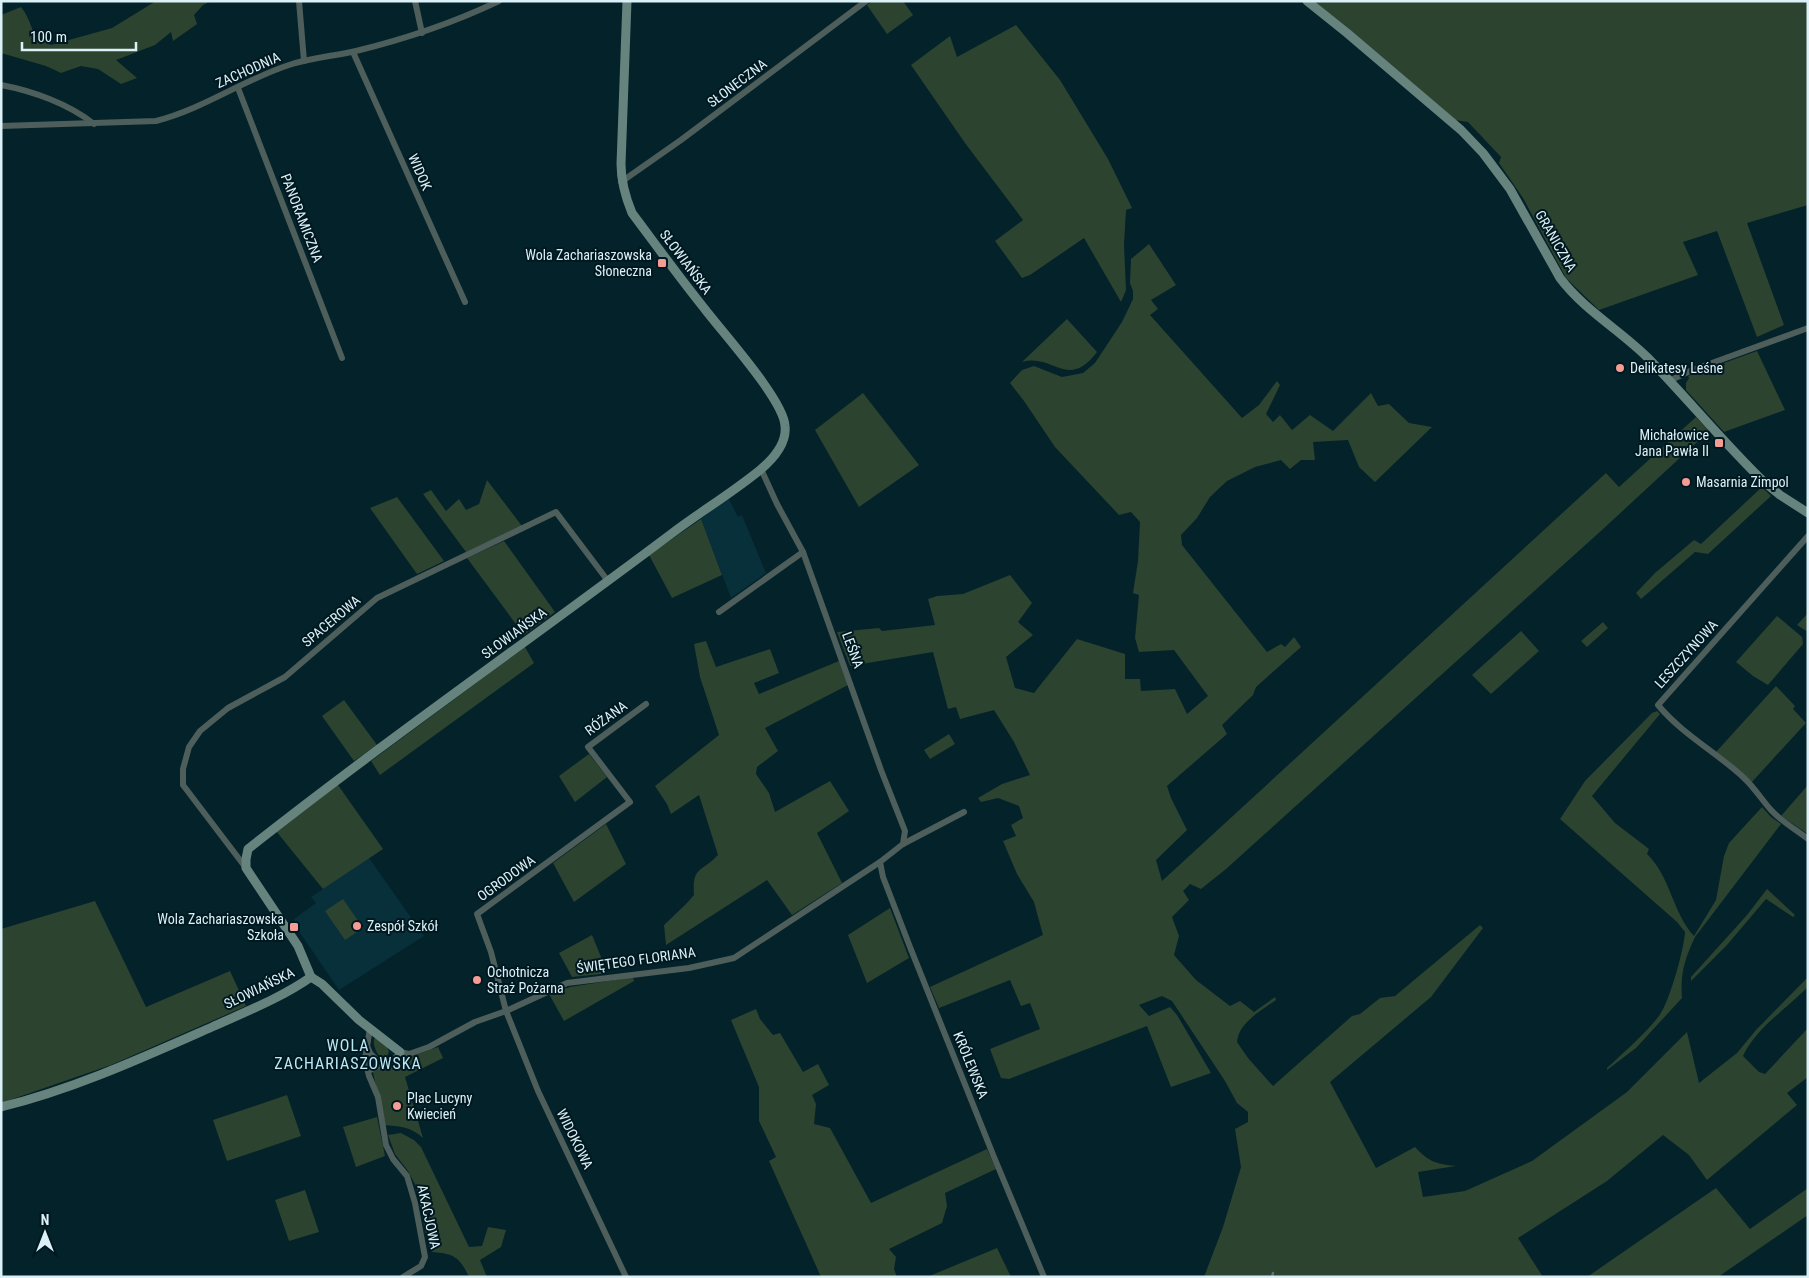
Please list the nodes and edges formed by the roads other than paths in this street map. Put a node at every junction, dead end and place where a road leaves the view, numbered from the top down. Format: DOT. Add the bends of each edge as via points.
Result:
graph roads {
  1 [pos="299,1"];
  2 [pos="415,1"];
  3 [pos="499,1"];
  4 [pos="627,1"];
  5 [pos="866,1"];
  6 [pos="1307,1"];
  7 [pos="422,33"];
  8 [pos="353,52"];
  9 [pos="304,61"];
  10 [pos="1,85"];
  11 [pos="238,88"];
  12 [pos="94,124"];
  13 [pos="1,126"];
  14 [pos="622,182"];
  15 [pos="465,302"];
  16 [pos="1808,328"];
  17 [pos="342,358"];
  18 [pos="1668,381"];
  19 [pos="761,469"];
  20 [pos="1808,513"];
  21 [pos="1808,536"];
  22 [pos="803,552"];
  23 [pos="608,581"];
  24 [pos="719,612"];
  25 [pos="646,704"];
  26 [pos="630,802"];
  27 [pos="964,812"];
  28 [pos="1808,839"];
  29 [pos="903,844"];
  30 [pos="880,862"];
  31 [pos="246,868"];
  32 [pos="311,978"];
  33 [pos="506,1011"];
  34 [pos="370,1028"];
  35 [pos="368,1046"];
  36 [pos="400,1052"];
  37 [pos="387,1062"];
  38 [pos="368,1071"];
  39 [pos="1,1107"];
  40 [pos="403,1277"];
  41 [pos="626,1277"];
  42 [pos="1044,1277"];
  1 -- 9 [label="street"];
  2 -- 7 [label="street"];
  3 -- 7 [label="street, ZACHODNIA"];
  4 -- 14 [label="street, SŁOWIAŃSKA"];
  5 -- 14 [label="street, SŁONECZNA"];
  6 -- 18 [label="street, GRANICZNA" via="1472,142 1510,189 1568,288 1639,350"];
  7 -- 8 [label="street, ZACHODNIA"];
  8 -- 9 [label="street, ZACHODNIA"];
  8 -- 15 [label="street, WIDOK"];
  9 -- 11 [label="street, ZACHODNIA"];
  10 -- 12 [label="street" via="29,91 73,110"];
  11 -- 12 [label="street, ZACHODNIA" via="156,121"];
  11 -- 17 [label="street, PANORAMICZNA"];
  12 -- 13 [label="street, ZACHODNIA"];
  14 -- 19 [label="street, SŁOWIAŃSKA" via="632,213 758,376 782,412 786,428 784,438 778,452"];
  16 -- 18 [label="street"];
  18 -- 20 [label="street, GRANICZNA" via="1763,481"];
  19 -- 22 [label="street, LEŚNA"];
  19 -- 23 [label="street, SŁOWIAŃSKA"];
  21 -- 28 [label="street, LESZCZYNOWA" via="1658,705 1744,778 1772,811"];
  22 -- 24 [label="street"];
  22 -- 29 [label="street, LEŚNA" via="905,831"];
  23 -- 31 [label="street, SŁOWIAŃSKA" via="302,806 248,849"];
  23 -- 31 [label="street, SPACEROWA" via="556,512 377,598 285,677 228,708 200,731 189,747 183,785"];
  25 -- 26 [label="street, RÓŻANA" via="588,747"];
  26 -- 33 [label="street, OGRODOWA" via="477,914 491,952"];
  27 -- 29 [label="street, ŚWIĘTEGO FLORIANA"];
  29 -- 30 [label="street, ŚWIĘTEGO FLORIANA"];
  30 -- 33 [label="street, ŚWIĘTEGO FLORIANA" via="734,958 690,968 567,983"];
  30 -- 42 [label="street, KRÓLEWSKA" via="910,947"];
  31 -- 32 [label="street, SŁOWIAŃSKA" via="298,946"];
  32 -- 34 [label="street" via="322,984"];
  32 -- 39 [label="street, SŁOWIAŃSKA" via="113,1069"];
  33 -- 36 [label="street, ŚWIĘTEGO FLORIANA" via="476,1022 429,1048 409,1054"];
  33 -- 41 [label="street, WIDOKOWA" via="538,1091"];
  34 -- 35 [label="street, AKACJOWA"];
  34 -- 36 [label="street"];
  35 -- 37 [label="street" via="378,1061"];
  35 -- 38 [label="street, AKACJOWA" via="365,1059"];
  36 -- 37 [label="street"];
  37 -- 38 [label="street"];
  38 -- 40 [label="street, AKACJOWA" via="378,1097 386,1145 410,1185 424,1251 421,1266"];
}
